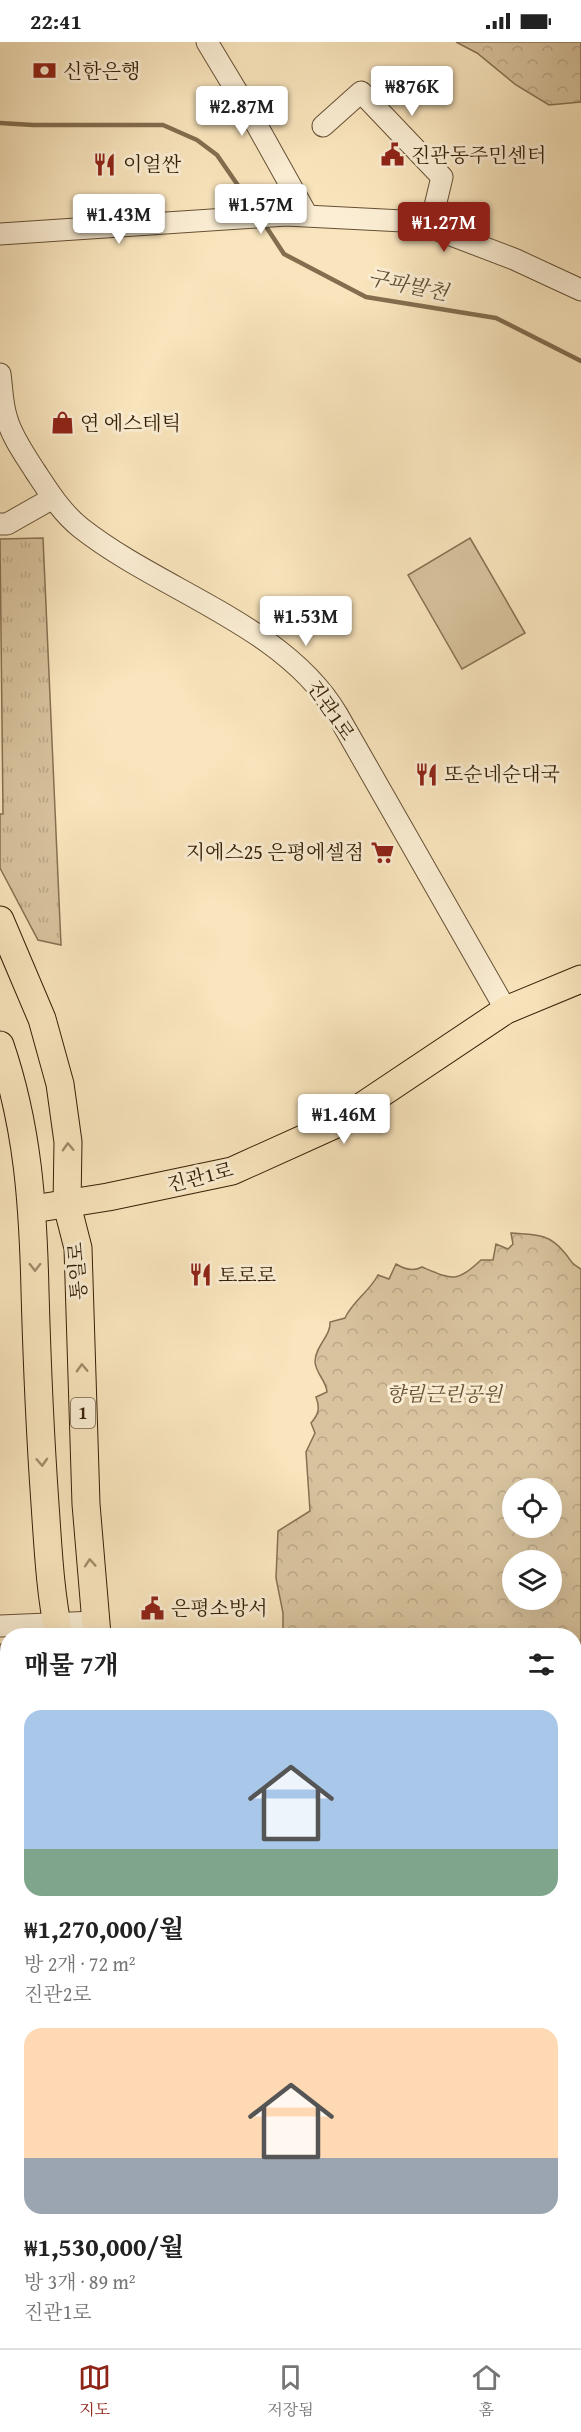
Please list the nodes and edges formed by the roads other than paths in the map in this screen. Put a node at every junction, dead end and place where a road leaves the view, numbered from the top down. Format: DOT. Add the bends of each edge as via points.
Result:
graph roads {
  1 [pos="207,42"];
  2 [pos="323,126"];
  3 [pos="297,215"];
  4 [pos="430,227"];
  5 [pos="0,234"];
  6 [pos="581,290"];
  7 [pos="0,374"];
  8 [pos="52,498"];
  9 [pos="0,524"];
  10 [pos="0,920"];
  11 [pos="581,979"];
  12 [pos="506,1010"];
  13 [pos="0,1045"];
  14 [pos="67,1205"];
  15 [pos="33,1209"];
  16 [pos="0,1626"];
  17 [pos="39,1628"];
  18 [pos="58,1628"];
  19 [pos="96,1628"];
  1 -- 3 [label="street" via="254,120"];
  2 -- 4 [label="street" via="361,92 442,177"];
  3 -- 4 [label="street" via="403,221"];
  3 -- 5 [label="street"];
  4 -- 6 [label="street"];
  7 -- 8 [label="street, 진관1로" via="7,420"];
  8 -- 9 [label="street" via="7,524"];
  8 -- 12 [label="street, 진관1로" via="99,541 137,567 248,629 285,654 317,685"];
  14 -- 10 [label="main road, 통일로 / 1, one-way" via="68,1142 60,1084 42,1020"];
  11 -- 12 [label="main road, 진관1로"];
  12 -- 14 [label="main road, 진관1로" via="334,1125 232,1171"];
  13 -- 15 [label="main road, 통일로" via="14,1084"];
  14 -- 15 [label="main road, 진관1로"];
  19 -- 14 [label="main road, 통일로 / 1, one-way" via="86,1504 78,1248"];
  15 -- 18 [label="main road, 통일로, one-way" via="42,1460"];
  16 -- 17 [label="street"];
}
